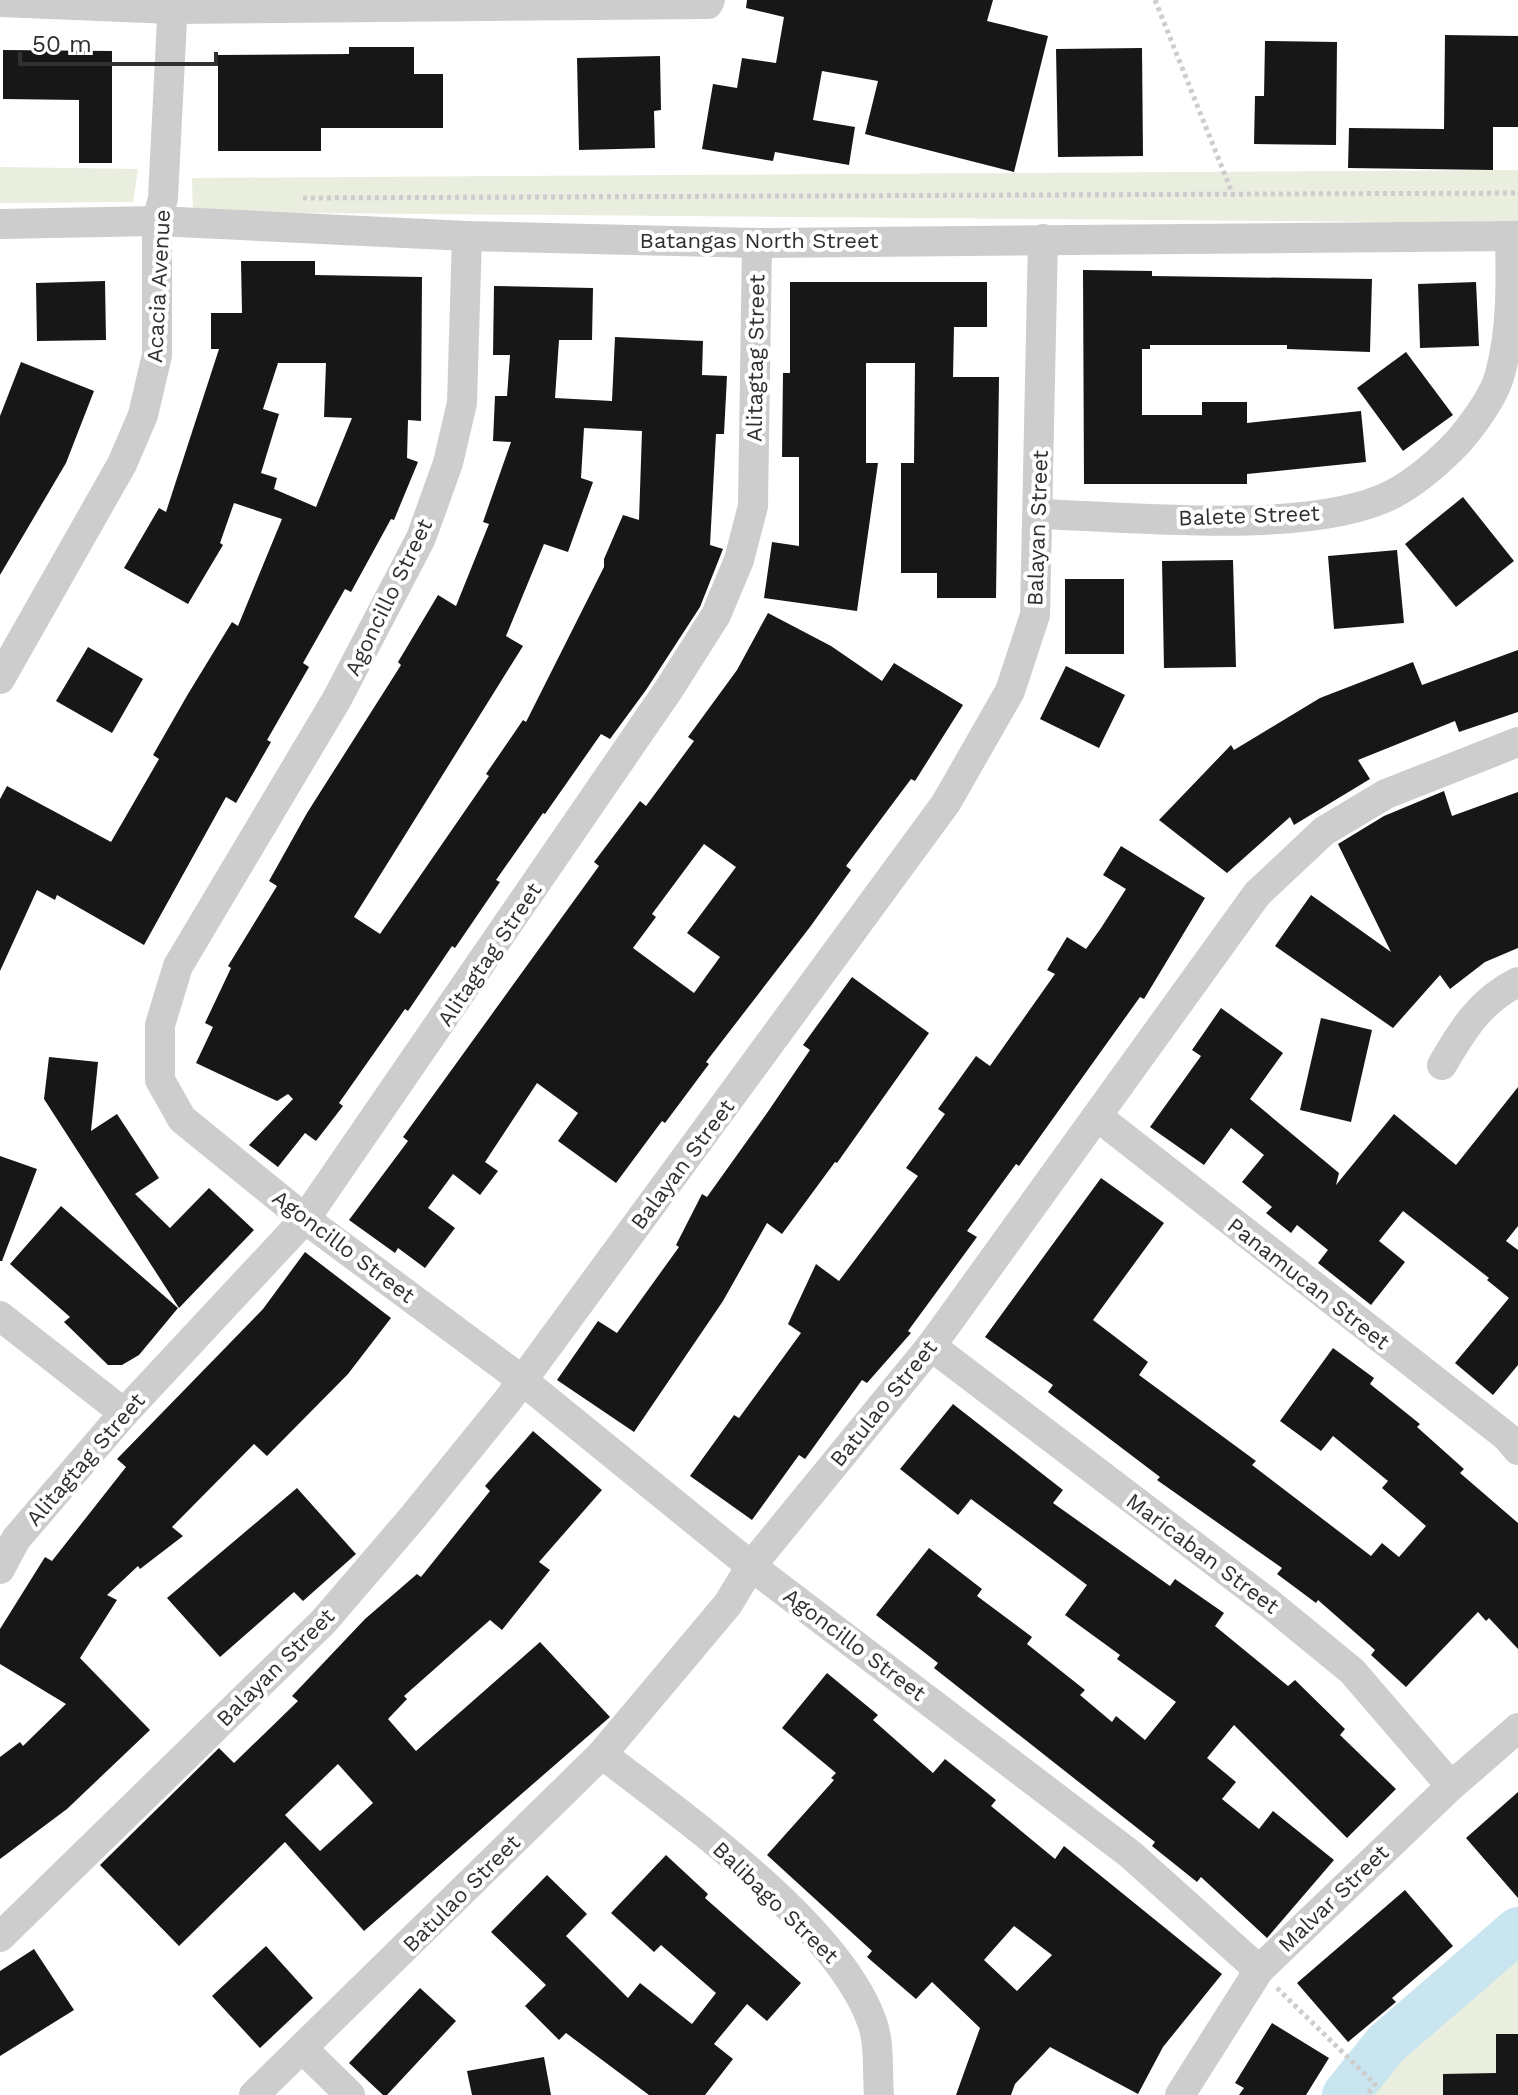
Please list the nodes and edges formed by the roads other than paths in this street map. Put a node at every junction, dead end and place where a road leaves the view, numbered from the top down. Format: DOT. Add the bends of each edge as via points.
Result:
graph roads {
  1 [pos="710,0"];
  2 [pos="0,2"];
  3 [pos="458,3"];
  4 [pos="172,5"];
  5 [pos="157,221"];
  6 [pos="0,224"];
  7 [pos="467,236"];
  8 [pos="1514,236"];
  9 [pos="1043,239"];
  10 [pos="757,243"];
  11 [pos="1039,514"];
  12 [pos="0,679"];
  13 [pos="1518,742"];
  14 [pos="1518,982"];
  15 [pos="1442,1065"];
  16 [pos="1098,1117"];
  17 [pos="305,1219"];
  18 [pos="0,1316"];
  19 [pos="931,1346"];
  20 [pos="522,1380"];
  21 [pos="124,1413"];
  22 [pos="1514,1437"];
  23 [pos="751,1566"];
  24 [pos="0,1569"];
  25 [pos="1518,1728"];
  26 [pos="602,1754"];
  27 [pos="1451,1786"];
  28 [pos="1,1934"];
  29 [pos="1259,1970"];
  30 [pos="303,2049"];
  31 [pos="254,2095"];
  32 [pos="350,2095"];
  33 [pos="879,2095"];
  34 [pos="1180,2095"];
  1 -- 3 [label="street"];
  2 -- 4 [label="street"];
  3 -- 4 [label="street"];
  4 -- 5 [label="street, Acacia Avenue" via="163,198"];
  5 -- 6 [label="street, Batangas North Street"];
  5 -- 7 [label="street, Batangas North Street"];
  5 -- 12 [label="street, Acacia Avenue" via="157,355 143,415 122,464"];
  7 -- 10 [label="street, Batangas North Street"];
  7 -- 17 [label="street, Agoncillo Street" via="462,403 448,463 421,538 337,699 178,966 160,1025 160,1080 182,1119"];
  8 -- 9 [label="street, Batangas North Street"];
  8 -- 11 [label="street, Balete Street" via="1512,311 1500,377 1472,425 1435,467 1393,494 1343,512 1261,519"];
  9 -- 10 [label="street, Batangas North Street"];
  9 -- 11 [label="street, Balayan Street"];
  10 -- 17 [label="street, Alitagtag Street" via="753,506 739,560 716,615"];
  11 -- 20 [label="street, Balayan Street" via="1035,615 1010,691 946,803"];
  13 -- 16 [label="street, Batulao Street" via="1386,794 1324,831 1257,894"];
  14 -- 15 [label="street" via="1497,992 1469,1018"];
  16 -- 19 [label="street, Batulao Street"];
  16 -- 22 [label="street, Panamucan Street"];
  17 -- 20 [label="street, Agoncillo Street"];
  17 -- 21 [label="street, Alitagtag Street"];
  18 -- 21 [label="street"];
  19 -- 23 [label="street, Batulao Street"];
  19 -- 27 [label="street, Maricaban Street" via="1352,1671"];
  20 -- 23 [label="street, Agoncillo Street"];
  20 -- 28 [label="street, Balayan Street" via="324,1621"];
  21 -- 24 [label="street, Alitagtag Street" via="16,1539"];
  23 -- 26 [label="street, Batulao Street" via="728,1604"];
  23 -- 29 [label="street, Agoncillo Street" via="1130,1854"];
  25 -- 27 [label="street, Malvar Street"];
  26 -- 30 [label="street, Batulao Street"];
  26 -- 33 [label="street, Balibago Street" via="736,1858 837,1958 873,2023"];
  27 -- 29 [label="street, Malvar Street"];
  29 -- 34 [label="street, Malvar Street"];
  30 -- 31 [label="street, Batulao Street"];
  30 -- 32 [label="street"];
}
